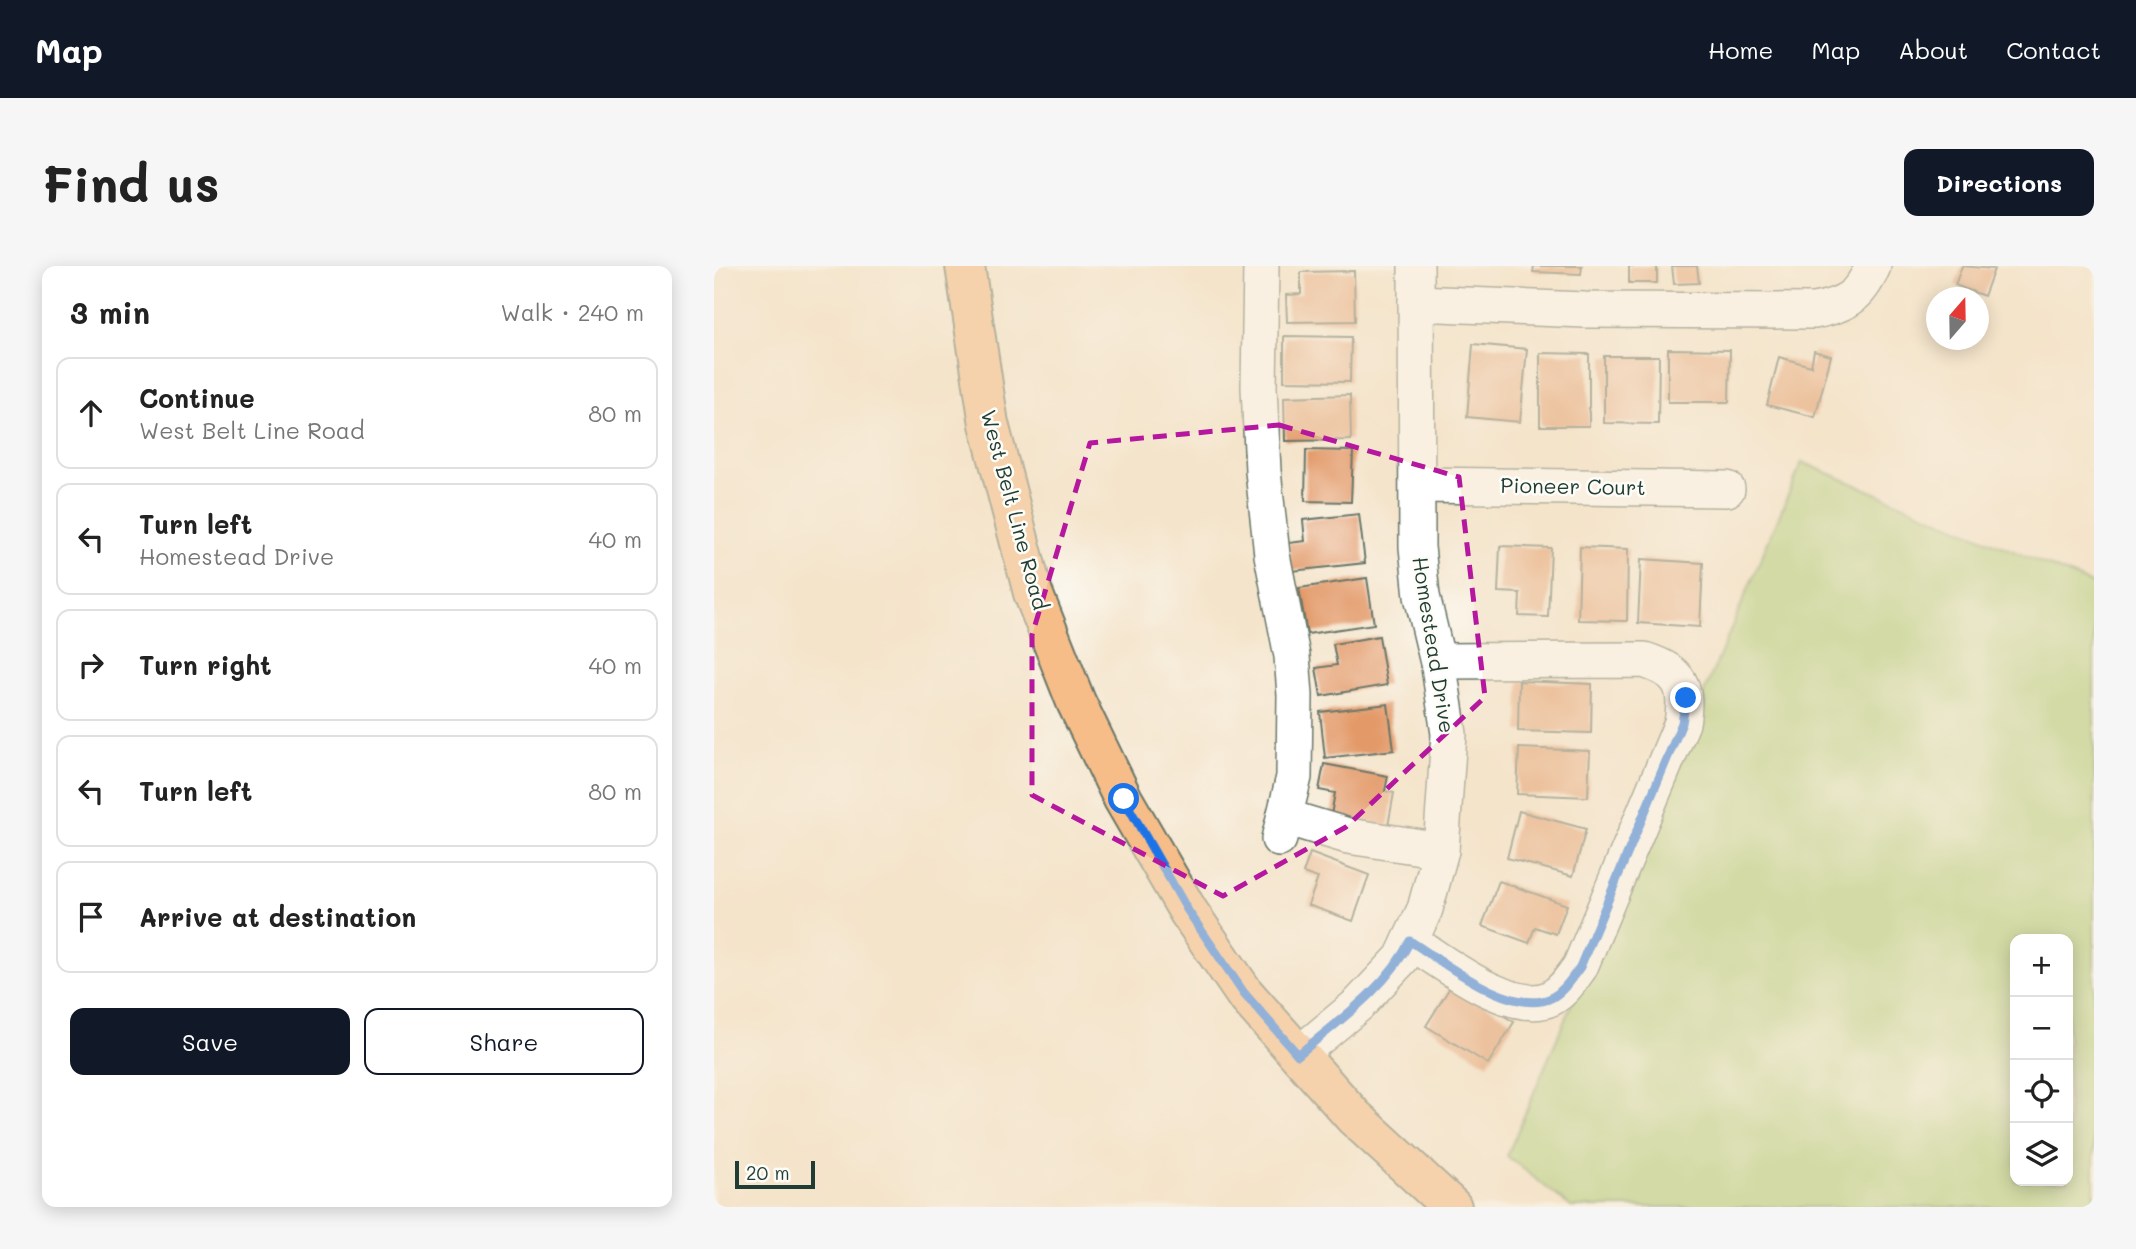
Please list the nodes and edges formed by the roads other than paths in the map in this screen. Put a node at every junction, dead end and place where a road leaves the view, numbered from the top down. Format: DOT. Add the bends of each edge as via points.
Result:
graph roads {
  1 [pos="965,266"];
  2 [pos="1261,266"];
  3 [pos="1416,266"];
  4 [pos="1873,266"];
  5 [pos="1416,303"];
  6 [pos="1418,485"];
  7 [pos="1727,489"];
  8 [pos="1438,661"];
  9 [pos="1441,850"];
  10 [pos="1410,941"];
  11 [pos="1298,1055"];
  12 [pos="1452,1207"];
  1 -- 11 [label="main road, West Belt Line Road" via="993,437 1033,593 1076,702 1124,799 1188,911 1244,993"];
  2 -- 9 [label="street" via="1259,387 1264,471 1272,555 1295,695 1294,777 1282,828"];
  3 -- 5 [label="street, Homestead Drive"];
  4 -- 5 [label="street" via="1867,281 1841,306 1814,311 1586,310"];
  5 -- 6 [label="street, Homestead Drive"];
  6 -- 7 [label="street, Pioneer Court"];
  6 -- 8 [label="street, Homestead Drive" via="1422,596"];
  8 -- 9 [label="street, Homestead Drive" via="1449,734"];
  8 -- 10 [label="street" via="1644,660 1673,673 1686,698 1682,723 1585,954 1564,989 1549,999 1529,1003 1499,996"];
  9 -- 10 [label="street, Homestead Drive" via="1425,909"];
  10 -- 11 [label="street, Homestead Drive" via="1402,958 1359,1004"];
  11 -- 12 [label="main road, West Belt Line Road" via="1354,1117"];
}
